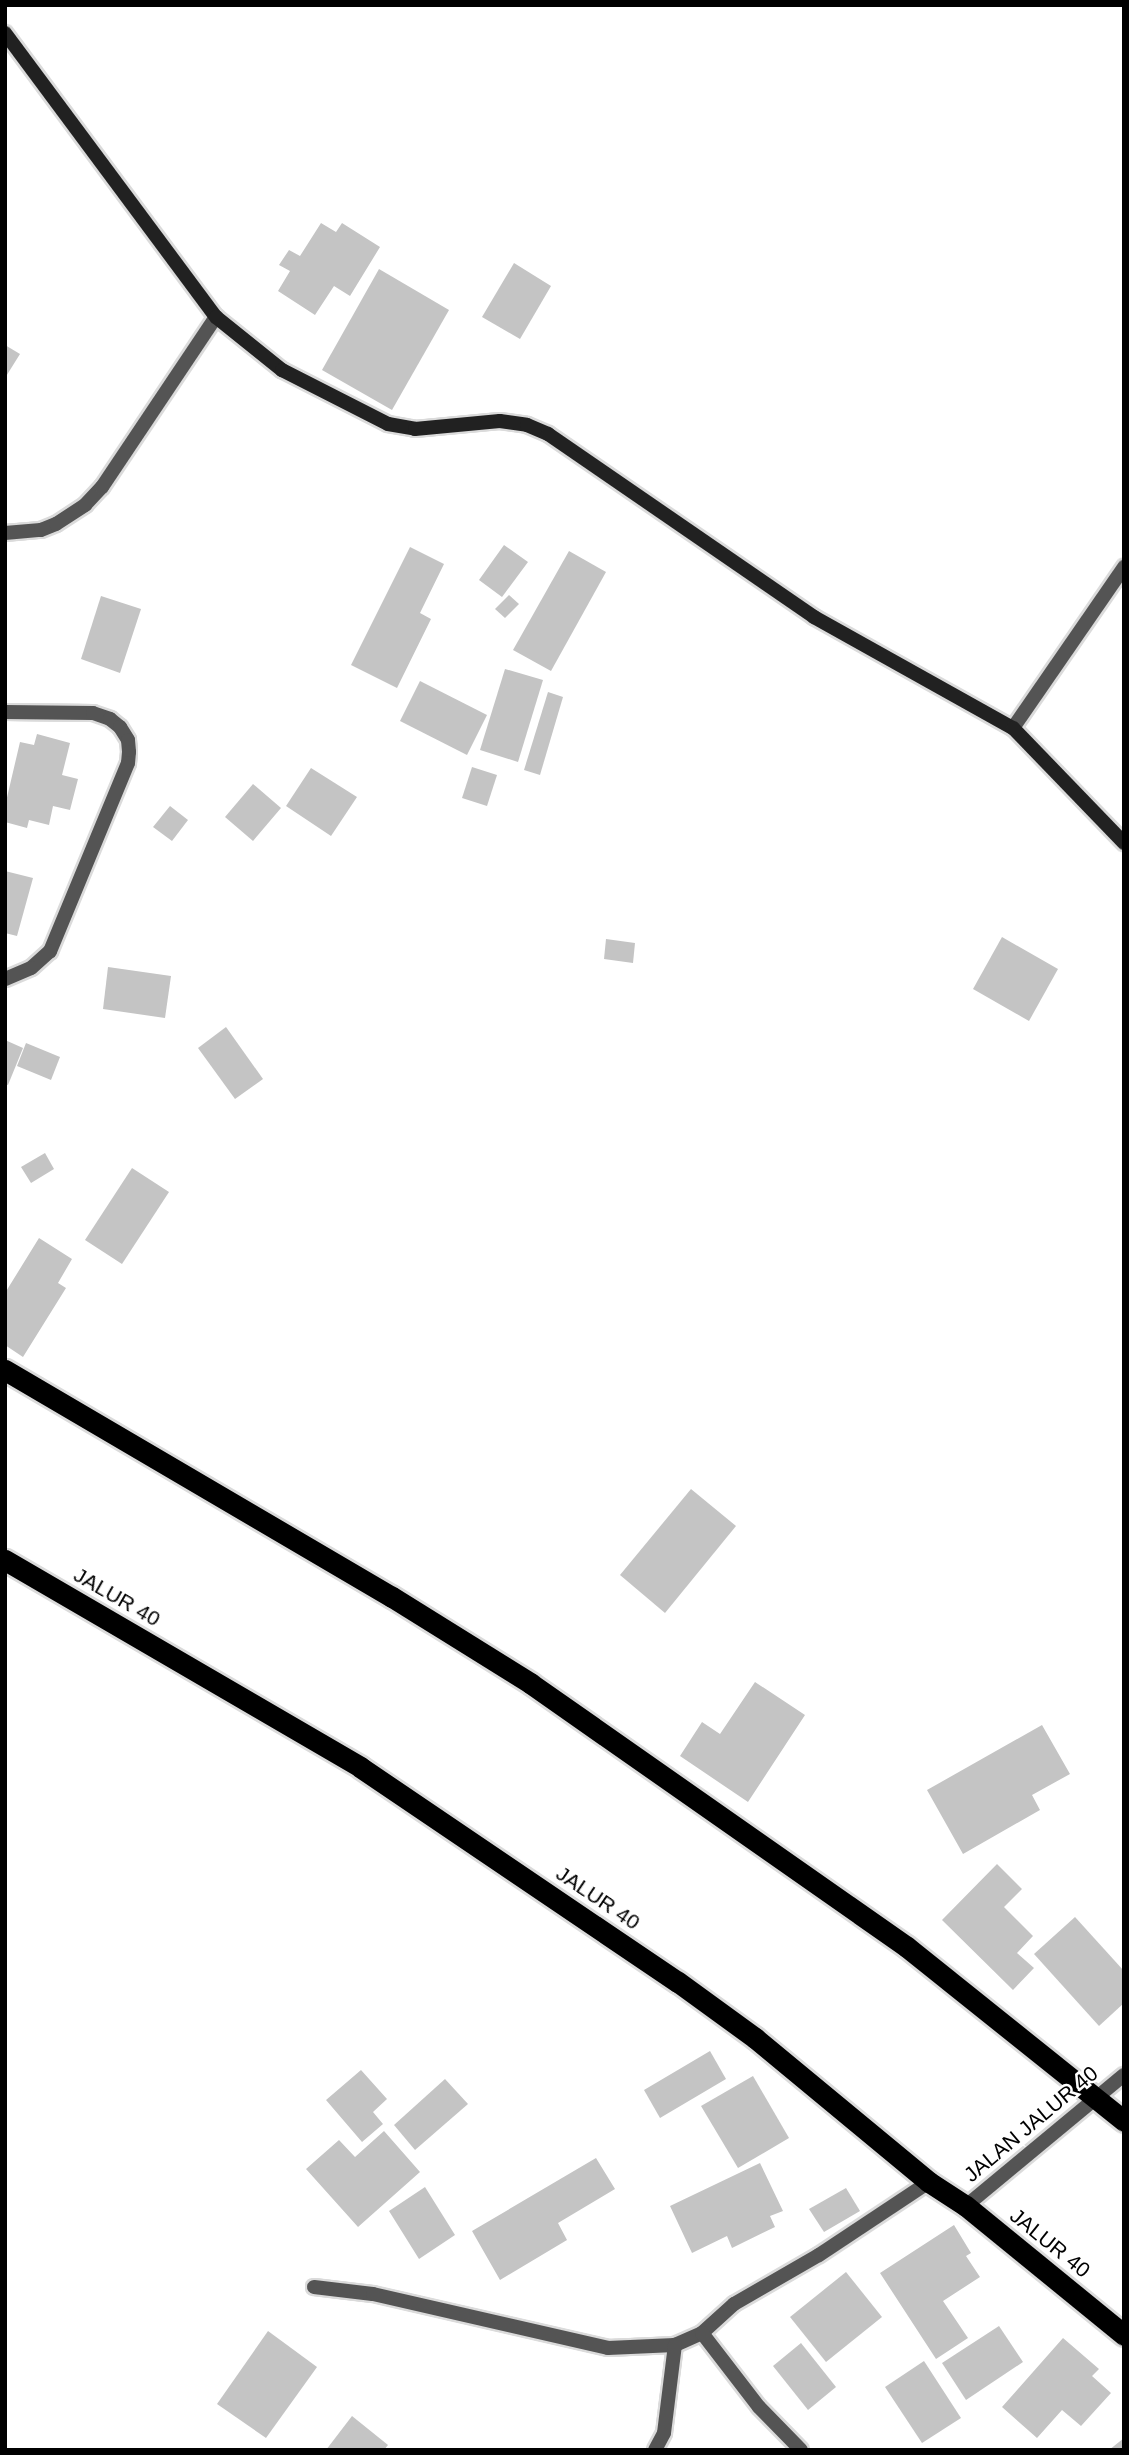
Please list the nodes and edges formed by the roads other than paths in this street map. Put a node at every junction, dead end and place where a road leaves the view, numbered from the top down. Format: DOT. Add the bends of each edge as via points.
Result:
graph roads {
  1 [pos="5,33"];
  2 [pos="216,317"];
  3 [pos="5,533"];
  4 [pos="1124,567"];
  5 [pos="5,712"];
  6 [pos="1013,728"];
  7 [pos="1124,843"];
  8 [pos="5,979"];
  9 [pos="5,1370"];
  10 [pos="5,1560"];
  11 [pos="1124,2075"];
  12 [pos="1097,2097"];
  13 [pos="1124,2121"];
  14 [pos="929,2182"];
  15 [pos="966,2206"];
  16 [pos="314,2287"];
  17 [pos="702,2333"];
  18 [pos="1124,2335"];
  19 [pos="675,2345"];
  20 [pos="655,2450"];
  21 [pos="801,2450"];
  1 -- 2 [label="street"];
  2 -- 3 [label="street" via="93,496 56,524"];
  2 -- 6 [label="street" via="282,370 388,424 415,429 500,421 548,434 814,617"];
  4 -- 6 [label="street"];
  5 -- 8 [label="street" via="93,713 120,727 130,752 50,951 31,968"];
  6 -- 7 [label="street"];
  9 -- 12 [label="highway" via="530,1683 907,1947"];
  10 -- 14 [label="highway, JALUR 40" via="360,1766 755,2038"];
  11 -- 12 [label="street, JALAN JALUR 40"];
  12 -- 13 [label="highway"];
  12 -- 15 [label="street, JALAN JALUR 40"];
  14 -- 15 [label="highway, JALUR 40"];
  14 -- 17 [label="street" via="819,2255 734,2304"];
  15 -- 18 [label="highway, JALUR 40"];
  16 -- 19 [label="street" via="373,2294 608,2348"];
  17 -- 19 [label="street"];
  17 -- 21 [label="street" via="759,2407"];
  19 -- 20 [label="street" via="664,2433"];
}
